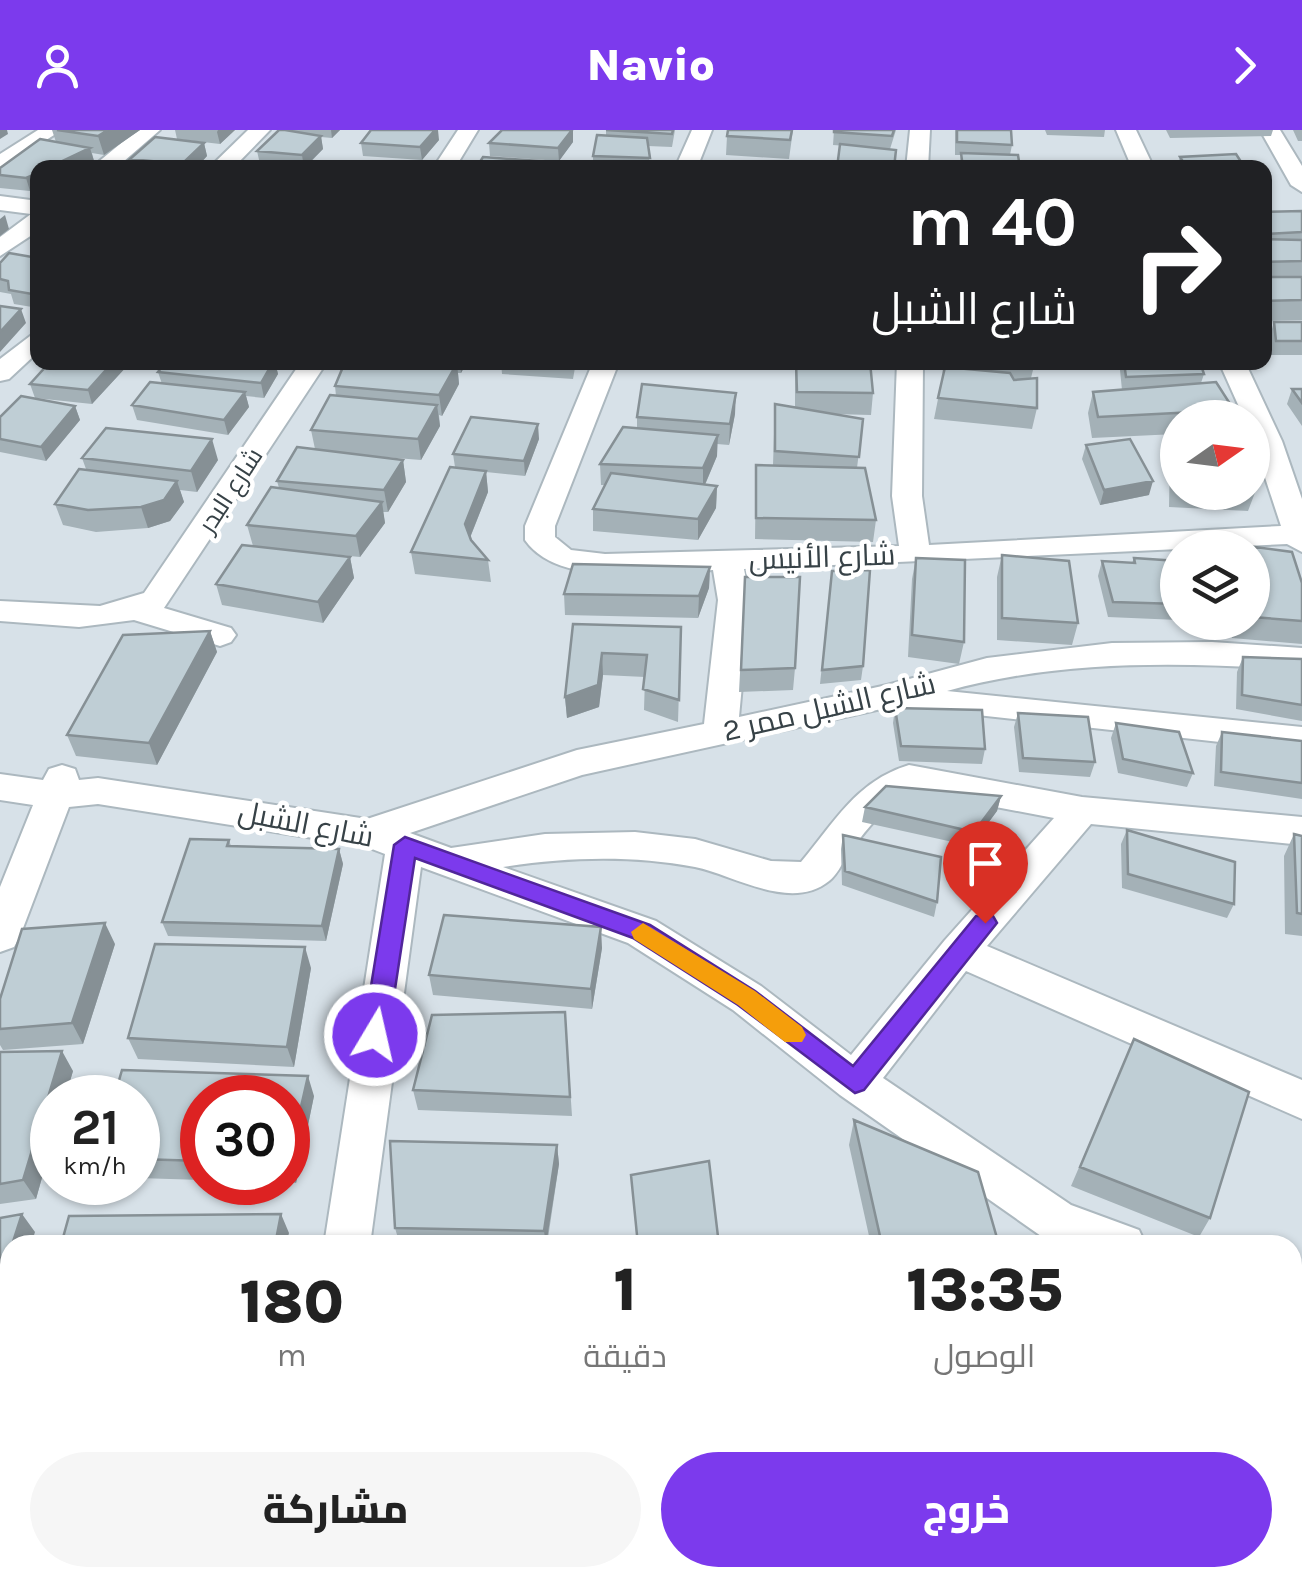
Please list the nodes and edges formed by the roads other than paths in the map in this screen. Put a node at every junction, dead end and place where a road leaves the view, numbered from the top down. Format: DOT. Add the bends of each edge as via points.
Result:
graph roads {
  1 [pos="52,130"];
  2 [pos="150,130"];
  3 [pos="260,130"];
  4 [pos="468,130"];
  5 [pos="702,130"];
  6 [pos="920,130"];
  7 [pos="1126,130"];
  8 [pos="1270,130"];
  9 [pos="112,160"];
  10 [pos="228,160"];
  11 [pos="449,160"];
  12 [pos="689,160"];
  13 [pos="918,160"];
  14 [pos="1139,160"];
  15 [pos="0,163"];
  16 [pos="1302,185"];
  17 [pos="0,203"];
  18 [pos="30,207"];
  19 [pos="30,225"];
  20 [pos="0,249"];
  21 [pos="30,346"];
  22 [pos="309,370"];
  23 [pos="603,370"];
  24 [pos="910,370"];
  25 [pos="1236,370"];
  26 [pos="0,374"];
  27 [pos="1301,537"];
  28 [pos="915,555"];
  29 [pos="727,560"];
  30 [pos="0,611"];
  31 [pos="138,611"];
  32 [pos="220,635"];
  33 [pos="1302,659"];
  34 [pos="887,697"];
  35 [pos="720,732"];
  36 [pos="1302,739"];
  37 [pos="0,769"];
  38 [pos="0,787"];
  39 [pos="71,788"];
  40 [pos="1082,810"];
  41 [pos="1302,831"];
  42 [pos="386,839"];
  43 [pos="452,862"];
  44 [pos="0,936"];
  45 [pos="959,951"];
  46 [pos="855,1082"];
  47 [pos="1302,1100"];
  48 [pos="347,1235"];
  49 [pos="1096,1235"];
  1 -- 15 [label="street"];
  2 -- 9 [label="street"];
  3 -- 10 [label="street"];
  4 -- 11 [label="street"];
  5 -- 12 [label="street"];
  6 -- 13 [label="street"];
  7 -- 14 [label="street"];
  8 -- 16 [label="street"];
  17 -- 18 [label="street"];
  19 -- 20 [label="street"];
  21 -- 26 [label="street"];
  22 -- 31 [label="street, شارع البدر" via="167,586"];
  23 -- 29 [label="street, شارع الأنيس" via="546,507 540,540 562,558 584,562"];
  24 -- 28 [label="street" via="907,496"];
  25 -- 27 [label="street"];
  27 -- 28 [label="street, شارع الأنيس"];
  28 -- 29 [label="street, شارع الأنيس"];
  29 -- 35 [label="street" via="734,600"];
  30 -- 31 [label="street"];
  31 -- 32 [label="street"];
  33 -- 34 [label="street, شارع الشبل ممر 2" via="1112,654 987,669"];
  34 -- 35 [label="street, شارع الشبل ممر 2"];
  34 -- 36 [label="street"];
  35 -- 42 [label="street, شارع الشبل ممر 2" via="577,763"];
  37 -- 39 [label="street"];
  38 -- 39 [label="street"];
  39 -- 42 [label="street, شارع الشبل"];
  39 -- 44 [label="street"];
  40 -- 41 [label="street"];
  40 -- 43 [label="street" via="909,778 879,795 804,877 639,846 546,846"];
  40 -- 45 [label="street"];
  42 -- 43 [label="street, شارع الشبل"];
  42 -- 48 [label="street"];
  43 -- 46 [label="street, شارع الشبل" via="642,932 746,998"];
  45 -- 46 [label="street"];
  45 -- 47 [label="street"];
  46 -- 49 [label="street, شارع الشبل" via="1057,1221"];
}
